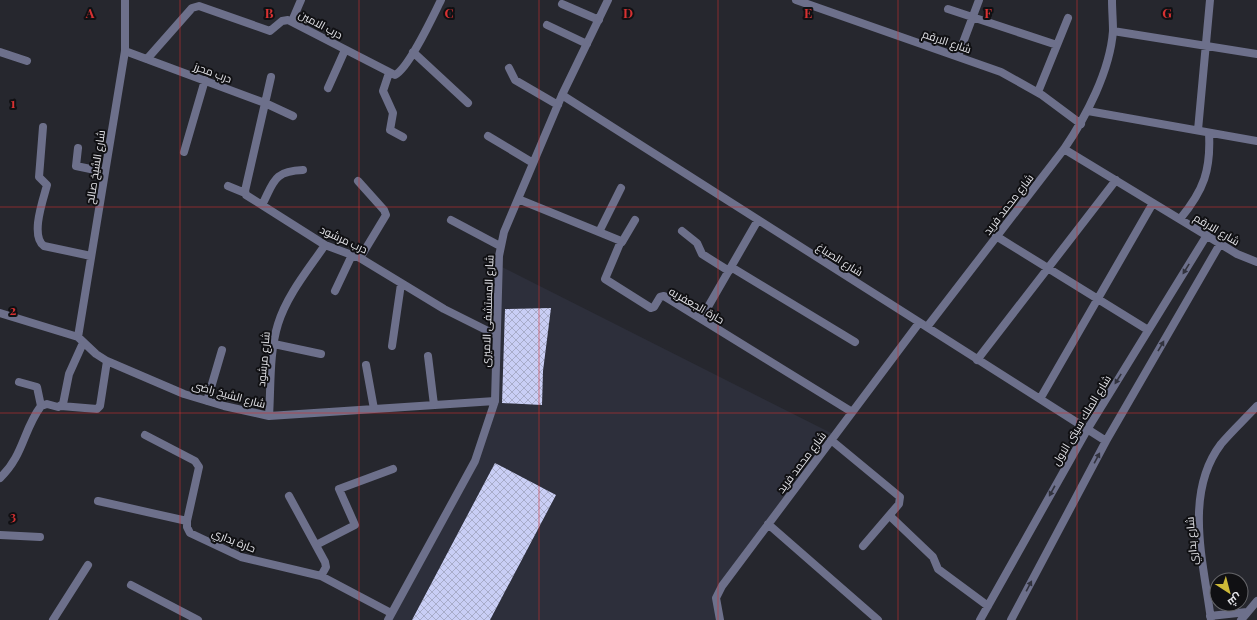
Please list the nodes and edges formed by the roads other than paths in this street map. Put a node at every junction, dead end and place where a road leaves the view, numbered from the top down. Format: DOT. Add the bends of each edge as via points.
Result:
graph roads {
  1 [pos="125,0"];
  2 [pos="301,0"];
  3 [pos="442,0"];
  4 [pos="608,0"];
  5 [pos="796,0"];
  6 [pos="979,0"];
  7 [pos="1112,0"];
  8 [pos="1210,0"];
  9 [pos="562,4"];
  10 [pos="948,8"];
  11 [pos="972,17"];
  12 [pos="1068,18"];
  13 [pos="599,20"];
  14 [pos="292,22"];
  15 [pos="547,25"];
  16 [pos="1113,31"];
  17 [pos="586,44"];
  18 [pos="1057,45"];
  19 [pos="1206,46"];
  20 [pos="345,50"];
  21 [pos="125,51"];
  22 [pos="0,52"];
  23 [pos="413,52"];
  24 [pos="1257,54"];
  25 [pos="958,56"];
  26 [pos="147,59"];
  27 [pos="27,61"];
  28 [pos="509,68"];
  29 [pos="389,73"];
  30 [pos="271,77"];
  31 [pos="205,80"];
  32 [pos="328,88"];
  33 [pos="1038,92"];
  34 [pos="562,95"];
  35 [pos="265,103"];
  36 [pos="468,103"];
  37 [pos="558,105"];
  38 [pos="1088,111"];
  39 [pos="293,116"];
  40 [pos="1081,124"];
  41 [pos="43,127"];
  42 [pos="1198,130"];
  43 [pos="1209,132"];
  44 [pos="488,136"];
  45 [pos="403,137"];
  46 [pos="1257,141"];
  47 [pos="78,148"];
  48 [pos="1064,149"];
  49 [pos="184,152"];
  50 [pos="533,163"];
  51 [pos="303,170"];
  52 [pos="105,172"];
  53 [pos="1116,180"];
  54 [pos="358,181"];
  55 [pos="228,186"];
  56 [pos="621,188"];
  57 [pos="245,192"];
  58 [pos="518,199"];
  59 [pos="1153,203"];
  60 [pos="262,205"];
  61 [pos="1180,219"];
  62 [pos="451,220"];
  63 [pos="635,220"];
  64 [pos="758,220"];
  65 [pos="682,231"];
  66 [pos="599,232"];
  67 [pos="996,236"];
  68 [pos="1207,236"];
  69 [pos="622,242"];
  70 [pos="1220,244"];
  71 [pos="325,245"];
  72 [pos="500,246"];
  73 [pos="352,255"];
  74 [pos="91,256"];
  75 [pos="360,258"];
  76 [pos="1257,262"];
  77 [pos="1048,268"];
  78 [pos="730,269"];
  79 [pos="401,284"];
  80 [pos="335,291"];
  81 [pos="1098,299"];
  82 [pos="0,313"];
  83 [pos="701,319"];
  84 [pos="919,323"];
  85 [pos="927,327"];
  86 [pos="1148,330"];
  87 [pos="496,335"];
  88 [pos="80,340"];
  89 [pos="855,342"];
  90 [pos="274,344"];
  91 [pos="392,346"];
  92 [pos="222,350"];
  93 [pos="320,354"];
  94 [pos="428,356"];
  95 [pos="977,360"];
  96 [pos="107,361"];
  97 [pos="366,365"];
  98 [pos="19,382"];
  99 [pos="1040,400"];
  100 [pos="207,401"];
  101 [pos="495,401"];
  102 [pos="434,405"];
  103 [pos="41,406"];
  104 [pos="61,406"];
  105 [pos="1257,406"];
  106 [pos="374,409"];
  107 [pos="852,412"];
  108 [pos="269,416"];
  109 [pos="1087,430"];
  110 [pos="145,435"];
  111 [pos="832,440"];
  112 [pos="1106,441"];
  113 [pos="393,469"];
  114 [pos="0,478"];
  115 [pos="289,496"];
  116 [pos="98,501"];
  117 [pos="890,516"];
  118 [pos="187,521"];
  119 [pos="768,524"];
  120 [pos="0,535"];
  121 [pos="40,537"];
  122 [pos="316,545"];
  123 [pos="863,546"];
  124 [pos="88,565"];
  125 [pos="321,576"];
  126 [pos="131,585"];
  127 [pos="1257,601"];
  128 [pos="988,606"];
  129 [pos="1249,610"];
  130 [pos="1247,612"];
  131 [pos="389,617"];
  132 [pos="1211,618"];
  133 [pos="53,620"];
  134 [pos="198,620"];
  135 [pos="720,620"];
  136 [pos="878,620"];
  137 [pos="980,620"];
  138 [pos="1011,620"];
  139 [pos="1242,620"];
  1 -- 21 [label="street, شارع الشيخ صالح"];
  2 -- 14 [label="street"];
  3 -- 23 [label="street"];
  4 -- 13 [label="street, شارع المستشفى الاميرى"];
  5 -- 25 [label="street, شارع الارقم"];
  6 -- 11 [label="street"];
  7 -- 16 [label="street, شارع محمد فريد"];
  8 -- 19 [label="street"];
  9 -- 13 [label="street"];
  10 -- 11 [label="street"];
  11 -- 18 [label="street"];
  11 -- 25 [label="street"];
  12 -- 18 [label="street"];
  13 -- 17 [label="street, شارع المستشفى الاميرى"];
  14 -- 20 [label="street, درب الامين"];
  14 -- 26 [label="street, درب الامين" via="282,21 270,30 196,6"];
  15 -- 17 [label="street"];
  16 -- 19 [label="street"];
  16 -- 38 [label="street, شارع محمد فريد" via="1105,64"];
  17 -- 34 [label="street, شارع المستشفى الاميرى"];
  18 -- 33 [label="street"];
  19 -- 24 [label="street"];
  19 -- 42 [label="street"];
  20 -- 29 [label="street, درب الامين"];
  20 -- 32 [label="street"];
  21 -- 26 [label="street, درب محرز"];
  21 -- 52 [label="street, شارع الشيخ صالح"];
  22 -- 27 [label="street"];
  23 -- 29 [label="street" via="397,74"];
  23 -- 36 [label="street"];
  25 -- 33 [label="street, شارع الارقم" via="1001,72"];
  26 -- 31 [label="street, درب محرز"];
  28 -- 37 [label="street" via="515,80"];
  29 -- 45 [label="street" via="383,91 393,111 390,128"];
  30 -- 35 [label="street"];
  31 -- 35 [label="street, درب محرز"];
  31 -- 49 [label="street"];
  33 -- 40 [label="street, شارع الارقم"];
  34 -- 37 [label="street, شارع المستشفى الاميرى"];
  34 -- 64 [label="street, شارع الصباغ"];
  35 -- 39 [label="street, درب محرز"];
  35 -- 57 [label="street"];
  37 -- 50 [label="street, شارع المستشفى الاميرى"];
  38 -- 40 [label="street, شارع محمد فريد"];
  38 -- 42 [label="street"];
  40 -- 48 [label="street, شارع محمد فريد"];
  41 -- 74 [label="street" via="39,177 47,185 37,228 39,241 44,246"];
  42 -- 43 [label="street"];
  43 -- 46 [label="street"];
  43 -- 61 [label="street" via="1210,156 1205,179 1195,201"];
  44 -- 50 [label="street"];
  47 -- 52 [label="street" via="76,166"];
  48 -- 53 [label="street, شارع الارقم"];
  48 -- 67 [label="street, شارع محمد فريد"];
  50 -- 58 [label="street, شارع المستشفى الاميرى"];
  51 -- 60 [label="street" via="289,170 279,175"];
  52 -- 74 [label="street, شارع الشيخ صالح"];
  53 -- 59 [label="street, شارع الارقم"];
  53 -- 77 [label="street"];
  54 -- 75 [label="street" via="386,215"];
  55 -- 57 [label="street, درب مرشود"];
  56 -- 66 [label="street"];
  57 -- 60 [label="street, درب مرشود"];
  58 -- 66 [label="street"];
  58 -- 72 [label="street, شارع المستشفى الاميرى"];
  59 -- 61 [label="street, شارع الارقم"];
  59 -- 81 [label="street"];
  60 -- 71 [label="street, درب مرشود"];
  61 -- 68 [label="street, شارع الارقم"];
  62 -- 72 [label="street"];
  63 -- 69 [label="street"];
  64 -- 78 [label="street"];
  64 -- 84 [label="street, شارع الصباغ"];
  65 -- 78 [label="street" via="697,243 702,254"];
  66 -- 69 [label="street"];
  67 -- 77 [label="street"];
  67 -- 85 [label="street, شارع محمد فريد"];
  68 -- 70 [label="street, شارع الارقم"];
  68 -- 86 [label="street, شارع الملك سيتى الاول, one-way"];
  69 -- 83 [label="street, حارة الجعفريه" via="605,279 651,308 664,296"];
  70 -- 76 [label="street, شارع الارقم"];
  112 -- 70 [label="street, one-way"];
  71 -- 73 [label="street, درب مرشود"];
  71 -- 90 [label="street, شارع مرشود" via="288,300"];
  72 -- 87 [label="street, شارع المستشفى الاميرى"];
  73 -- 75 [label="street, درب مرشود"];
  73 -- 80 [label="street"];
  74 -- 88 [label="street, شارع الشيخ صالح"];
  75 -- 79 [label="street, درب مرشود"];
  77 -- 81 [label="street"];
  77 -- 95 [label="street"];
  78 -- 83 [label="street"];
  78 -- 89 [label="street"];
  79 -- 87 [label="street, درب مرشود"];
  79 -- 91 [label="street"];
  81 -- 86 [label="street"];
  81 -- 99 [label="street"];
  82 -- 88 [label="street, شارع الشيخ راضى"];
  83 -- 107 [label="street, حارة الجعفريه"];
  84 -- 85 [label="street, شارع الصباغ"];
  84 -- 107 [label="street, شارع محمد فريد"];
  85 -- 95 [label="street, شارع الصباغ"];
  86 -- 109 [label="street, شارع الملك سيتى الاول, one-way"];
  87 -- 101 [label="street, شارع المستشفى الاميرى"];
  88 -- 96 [label="street, شارع الشيخ راضى"];
  88 -- 104 [label="street, شارع الشيخ صالح" via="68,374 65,401"];
  90 -- 93 [label="street"];
  90 -- 108 [label="street, شارع مرشود"];
  92 -- 100 [label="street"];
  94 -- 102 [label="street"];
  95 -- 99 [label="street, شارع الصباغ"];
  96 -- 100 [label="street, شارع الشيخ راضى"];
  96 -- 104 [label="street" via="98,409"];
  97 -- 106 [label="street"];
  98 -- 103 [label="street" via="37,387"];
  99 -- 109 [label="street, شارع الصباغ"];
  100 -- 108 [label="street, شارع الشيخ راضى"];
  101 -- 102 [label="street, شارع الشيخ راضى"];
  101 -- 131 [label="street, شارع المستشفى الاميرى" via="475,461"];
  102 -- 106 [label="street, شارع الشيخ راضى"];
  103 -- 104 [label="street"];
  103 -- 114 [label="street" via="18,456"];
  105 -- 132 [label="street, شارع بداري" via="1221,445 1202,488 1199,534"];
  106 -- 108 [label="street, شارع الشيخ راضى"];
  107 -- 111 [label="street, شارع محمد فريد"];
  109 -- 112 [label="street, شارع الصباغ"];
  109 -- 128 [label="street, شارع الملك سيتى الاول, one-way"];
  110 -- 118 [label="street" via="195,461 199,467"];
  111 -- 117 [label="street" via="899,495 900,502"];
  111 -- 119 [label="street, شارع محمد فريد"];
  138 -- 112 [label="street, one-way"];
  113 -- 122 [label="street" via="339,489 355,526"];
  115 -- 122 [label="street"];
  116 -- 118 [label="street"];
  117 -- 123 [label="street"];
  117 -- 128 [label="street" via="933,557 938,570"];
  118 -- 125 [label="street, حارة بداري" via="190,533 241,557"];
  119 -- 135 [label="street, شارع محمد فريد" via="717,594"];
  119 -- 136 [label="street"];
  120 -- 121 [label="street"];
  122 -- 125 [label="street" via="326,567"];
  124 -- 133 [label="street"];
  125 -- 131 [label="street, حارة بداري"];
  126 -- 134 [label="street"];
  127 -- 129 [label="street"];
  128 -- 137 [label="street, شارع الملك سيتى الاول"];
  130 -- 132 [label="street"];
  130 -- 139 [label="street"];
}
